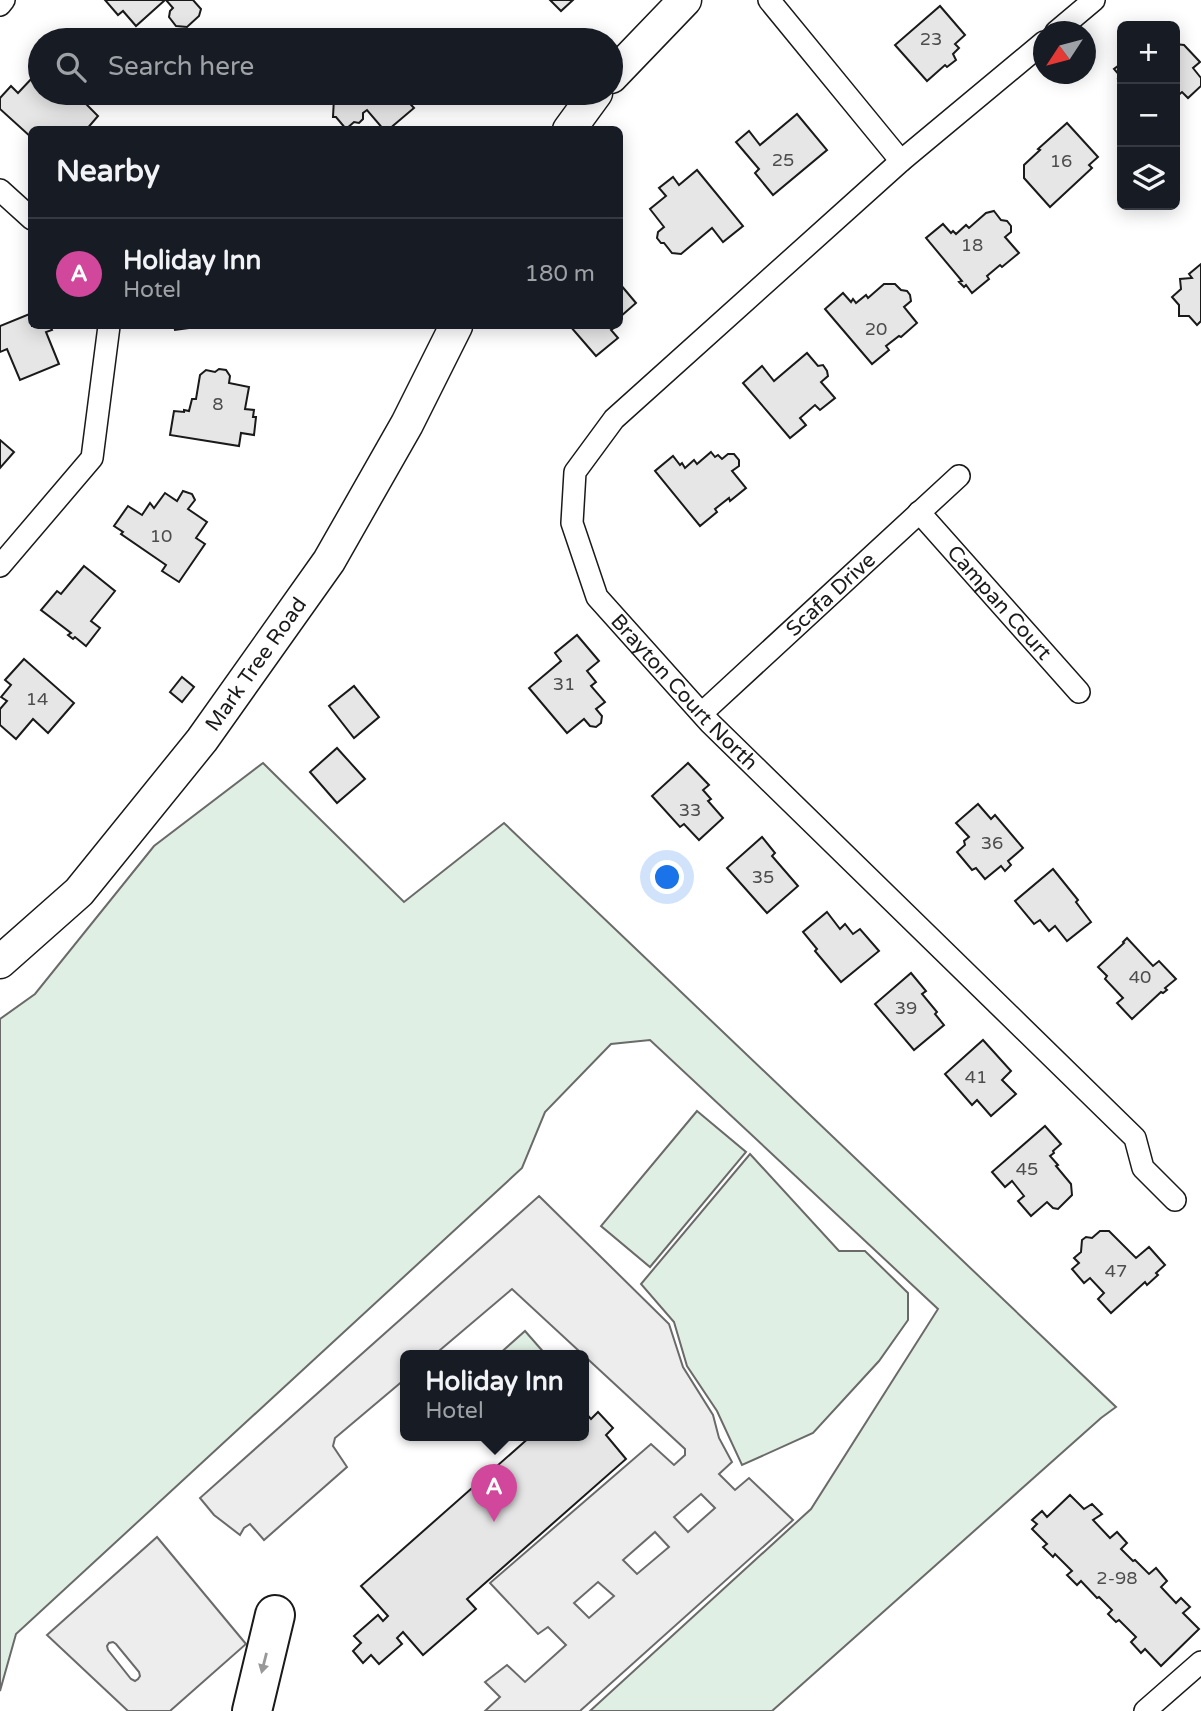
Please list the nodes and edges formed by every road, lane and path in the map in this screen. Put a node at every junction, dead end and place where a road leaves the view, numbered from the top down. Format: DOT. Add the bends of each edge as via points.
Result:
graph roads {
  1 [pos="4,0"];
  2 [pos="685,0"];
  3 [pos="769,0"];
  4 [pos="1094,0"];
  5 [pos="0,5"];
  6 [pos="1069,21"];
  7 [pos="1033,51"];
  8 [pos="623,65"];
  9 [pos="587,105"];
  10 [pos="572,126"];
  11 [pos="901,161"];
  12 [pos="0,190"];
  13 [pos="28,215"];
  14 [pos="109,329"];
  15 [pos="454,329"];
  16 [pos="959,476"];
  17 [pos="919,512"];
  18 [pos="0,566"];
  19 [pos="1079,692"];
  20 [pos="702,713"];
  21 [pos="0,962"];
  22 [pos="1175,1200"];
  23 [pos="275,1615"];
  24 [pos="1201,1662"];
  25 [pos="252,1711"];
  26 [pos="1145,1711"];
  1 -- 5 [label="street"];
  2 -- 8 [label="main road"];
  3 -- 11 [label="street"];
  4 -- 6 [label="street"];
  7 -- 11 [label="street, Brayton Court North"];
  9 -- 10 [label="main road"];
  11 -- 20 [label="street, Brayton Court North" via="614,419 575,472 572,523 597,597"];
  12 -- 13 [label="street"];
  14 -- 18 [label="street" via="92,458"];
  15 -- 21 [label="main road, Mark Tree Road" via="330,561 210,729 79,892"];
  16 -- 17 [label="street, Scafa Drive"];
  17 -- 19 [label="street, Campan Court"];
  17 -- 20 [label="street, Scafa Drive"];
  20 -- 22 [label="street, Brayton Court North" via="1135,1138 1143,1168"];
  23 -- 25 [label="highway, one-way"];
  24 -- 26 [label="street"];
}
